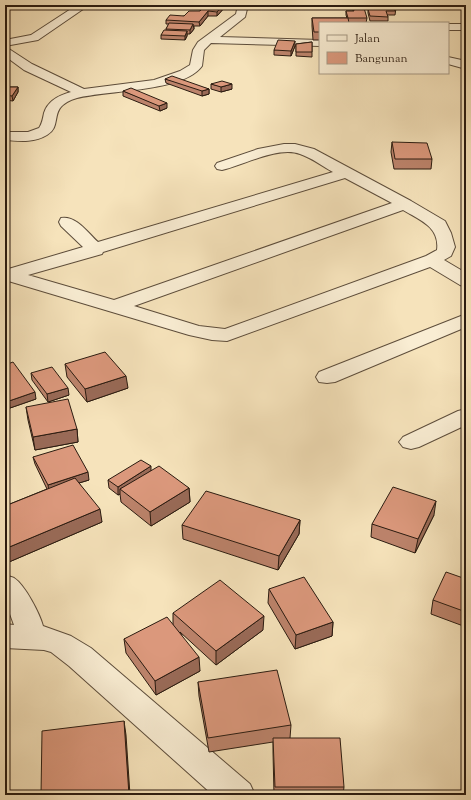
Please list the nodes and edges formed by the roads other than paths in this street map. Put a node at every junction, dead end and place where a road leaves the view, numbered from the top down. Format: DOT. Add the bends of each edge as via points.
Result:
graph roads {
  1 [pos="84,5"];
  2 [pos="244,5"];
  3 [pos="449,27"];
  4 [pos="466,27"];
  5 [pos="209,40"];
  6 [pos="5,43"];
  7 [pos="319,43"];
  8 [pos="5,51"];
  9 [pos="449,60"];
  10 [pos="466,65"];
  11 [pos="83,93"];
  12 [pos="5,136"];
  13 [pos="222,166"];
  14 [pos="346,173"];
  15 [pos="405,204"];
  16 [pos="66,222"];
  17 [pos="96,250"];
  18 [pos="432,260"];
  19 [pos="7,274"];
  20 [pos="466,281"];
  21 [pos="116,306"];
  22 [pos="466,320"];
  23 [pos="327,377"];
  24 [pos="466,416"];
  25 [pos="411,442"];
  26 [pos="5,586"];
  27 [pos="17,636"];
  28 [pos="238,795"];
  1 -- 6 [label="street" via="34,38"];
  2 -- 5 [label="street" via="241,15"];
  3 -- 4 [label="street"];
  5 -- 7 [label="street"];
  5 -- 11 [label="street" via="199,46 196,66 175,77 148,84"];
  8 -- 11 [label="street" via="28,68"];
  9 -- 10 [label="street"];
  11 -- 12 [label="street" via="56,105 52,109 46,130 42,133 36,136"];
  13 -- 14 [label="street" via="279,148 291,148 304,150"];
  14 -- 15 [label="street"];
  14 -- 17 [label="street"];
  15 -- 18 [label="street" via="439,225 443,233 445,252"];
  15 -- 21 [label="street"];
  16 -- 17 [label="street"];
  17 -- 19 [label="street"];
  18 -- 20 [label="street"];
  18 -- 21 [label="street" via="227,335 196,331"];
  19 -- 21 [label="street"];
  22 -- 23 [label="street"];
  24 -- 25 [label="street"];
  26 -- 27 [label="street" via="24,610 28,621"];
  27 -- 28 [label="street" via="46,638 61,644 80,657"];
}
